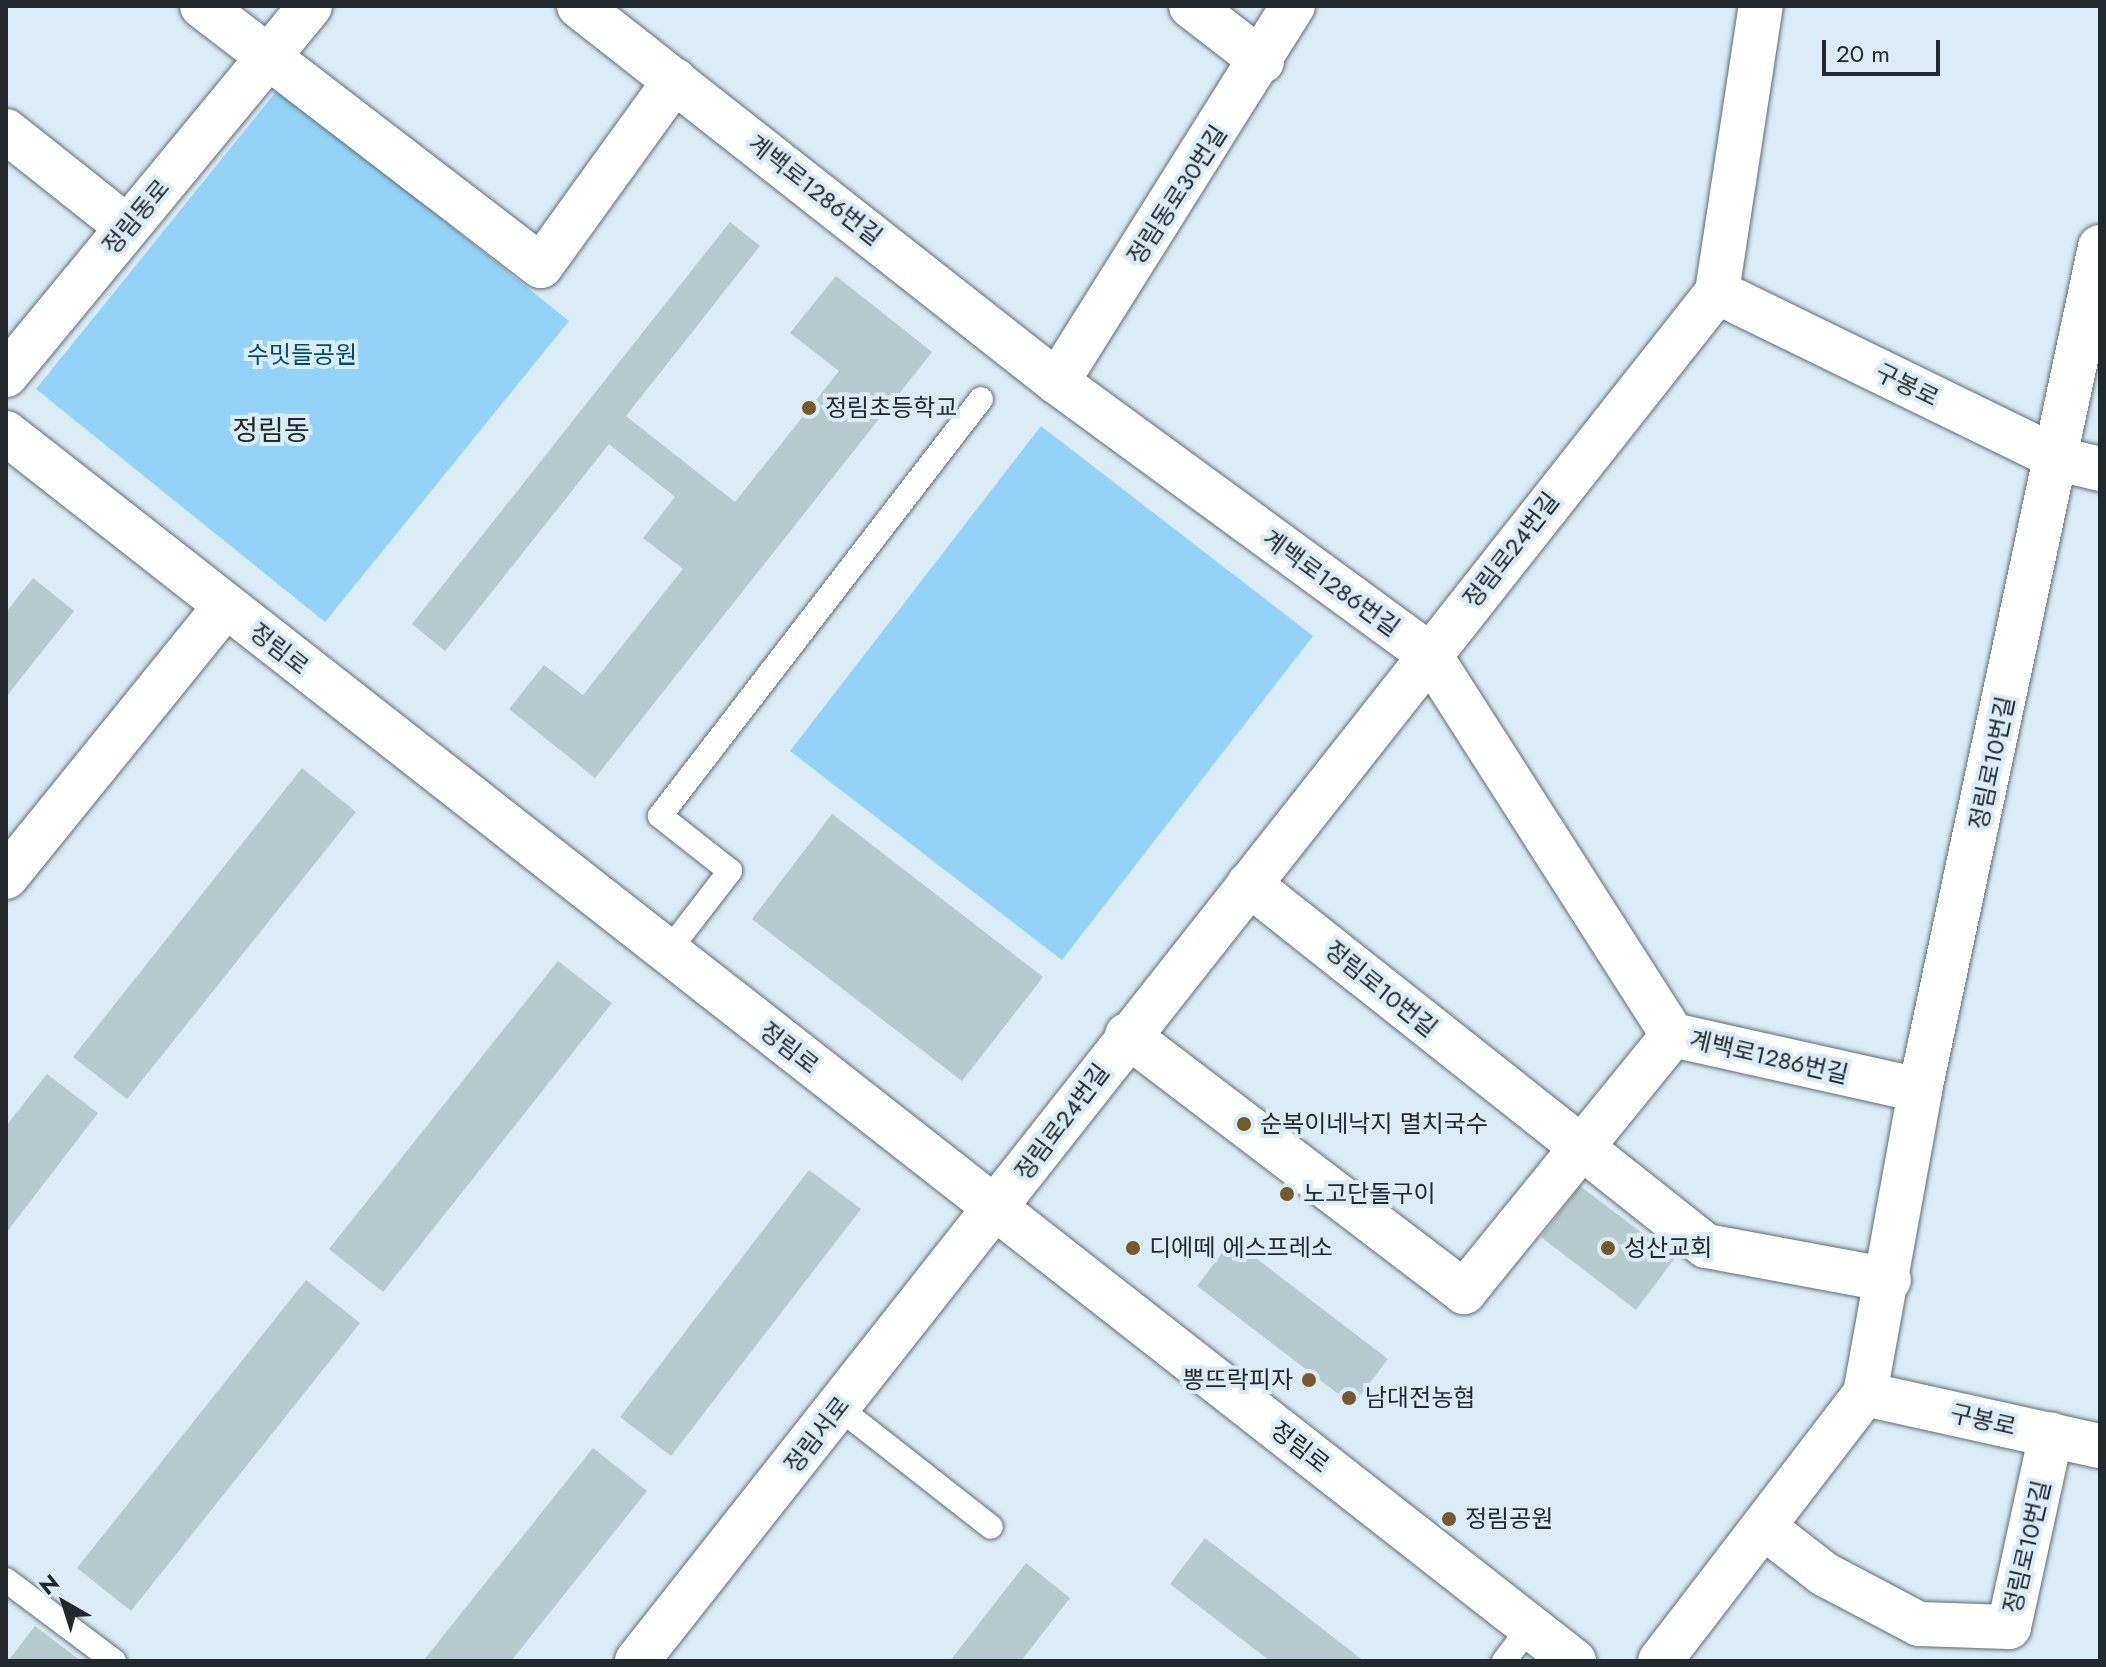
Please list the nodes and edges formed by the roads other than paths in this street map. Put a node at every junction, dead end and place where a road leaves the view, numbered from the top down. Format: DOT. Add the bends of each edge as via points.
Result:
graph roads {
  1 [pos="202,6"];
  2 [pos="310,6"];
  3 [pos="579,6"];
  4 [pos="1191,6"];
  5 [pos="1293,6"];
  6 [pos="1761,6"];
  7 [pos="266,59"];
  8 [pos="1262,61"];
  9 [pos="675,80"];
  10 [pos="6,131"];
  11 [pos="127,227"];
  12 [pos="2100,247"];
  13 [pos="1717,292"];
  14 [pos="6,375"];
  15 [pos="1057,382"];
  16 [pos="981,399"];
  17 [pos="6,433"];
  18 [pos="2079,464"];
  19 [pos="225,607"];
  20 [pos="1429,654"];
  21 [pos="6,877"];
  22 [pos="1249,884"];
  23 [pos="666,954"];
  24 [pos="1127,1035"];
  25 [pos="1673,1035"];
  26 [pos="1920,1090"];
  27 [pos="1582,1150"];
  28 [pos="996,1208"];
  29 [pos="1889,1280"];
  30 [pos="1865,1394"];
  31 [pos="838,1407"];
  32 [pos="2051,1435"];
  33 [pos="2100,1446"];
  34 [pos="991,1527"];
  35 [pos="1765,1528"];
  36 [pos="6,1580"];
  37 [pos="1530,1627"];
  38 [pos="114,1661"];
  39 [pos="637,1661"];
  40 [pos="1504,1661"];
  41 [pos="1574,1661"];
  42 [pos="1660,1661"];
  1 -- 7 [label="street"];
  2 -- 7 [label="street, 정림동로"];
  3 -- 9 [label="street, 계백로1286번길"];
  4 -- 8 [label="street"];
  5 -- 8 [label="street, 정림동로30번길"];
  6 -- 13 [label="street, 정림로24번길"];
  7 -- 9 [label="street" via="541,266"];
  7 -- 11 [label="street, 정림동로"];
  8 -- 15 [label="street, 정림동로30번길"];
  9 -- 15 [label="street, 계백로1286번길"];
  10 -- 11 [label="street"];
  11 -- 14 [label="street, 정림동로"];
  12 -- 18 [label="street, 정림로10번길"];
  13 -- 18 [label="street, 구봉로"];
  13 -- 20 [label="street, 정림로24번길"];
  15 -- 20 [label="street, 계백로1286번길"];
  16 -- 23 [label="lane" via="660,816 730,871"];
  17 -- 19 [label="street, 정림로"];
  18 -- 26 [label="street, 정림로10번길"];
  19 -- 21 [label="street"];
  19 -- 23 [label="street, 정림로"];
  20 -- 22 [label="street, 정림로24번길"];
  20 -- 25 [label="street, 계백로1286번길"];
  22 -- 24 [label="street, 정림로24번길"];
  22 -- 27 [label="street, 정림로10번길"];
  23 -- 28 [label="street, 정림로"];
  24 -- 27 [label="street" via="1464,1292"];
  24 -- 28 [label="street, 정림로24번길"];
  25 -- 26 [label="street, 계백로1286번길"];
  25 -- 27 [label="street"];
  26 -- 29 [label="street, 정림로10번길"];
  27 -- 29 [label="street, 정림로10번길" via="1706,1246"];
  28 -- 31 [label="street, 정림서로"];
  28 -- 37 [label="street, 정림로"];
  29 -- 30 [label="street, 정림로10번길"];
  30 -- 32 [label="street, 구봉로"];
  30 -- 35 [label="street, 정림로10번길"];
  31 -- 34 [label="lane"];
  31 -- 39 [label="street, 정림서로"];
  32 -- 33 [label="street, 구봉로"];
  32 -- 35 [label="street, 정림로10번길" via="2009,1627 1919,1624 1824,1574"];
  35 -- 42 [label="street, 정림로10번길"];
  36 -- 38 [label="lane"];
  37 -- 40 [label="lane"];
  37 -- 41 [label="street, 정림로"];
}
